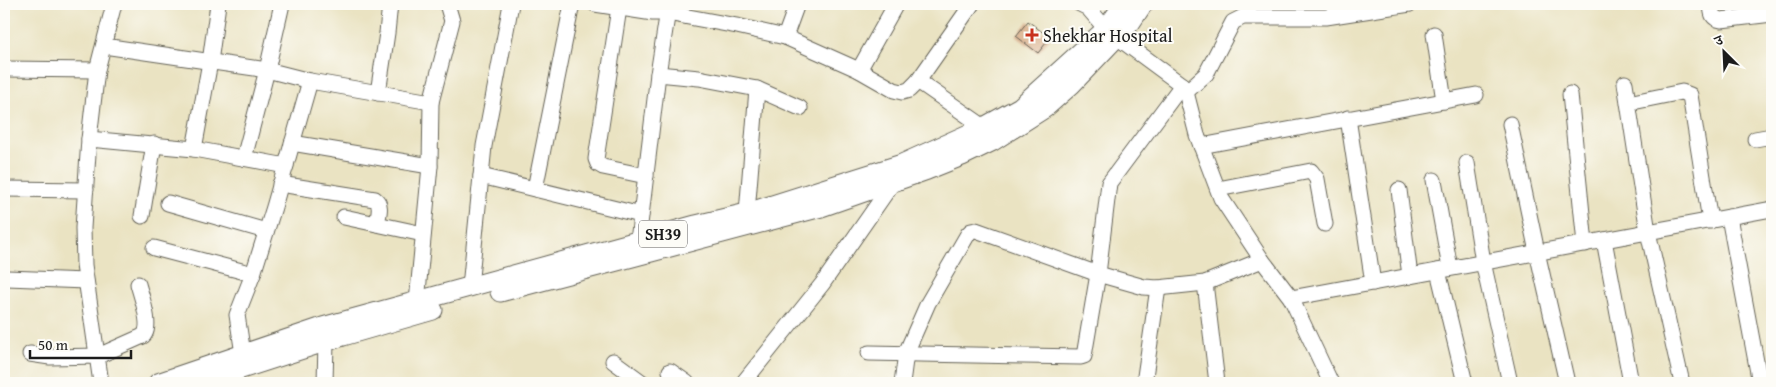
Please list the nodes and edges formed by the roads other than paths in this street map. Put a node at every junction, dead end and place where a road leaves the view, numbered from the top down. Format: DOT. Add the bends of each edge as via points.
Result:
graph roads {
  1 [pos="114,4"];
  2 [pos="218,4"];
  3 [pos="282,4"];
  4 [pos="390,4"];
  5 [pos="447,4"];
  6 [pos="511,4"];
  7 [pos="572,4"];
  8 [pos="595,4"];
  9 [pos="797,4"];
  10 [pos="896,4"];
  11 [pos="972,4"];
  12 [pos="1124,4"];
  13 [pos="1143,4"];
  14 [pos="1410,4"];
  15 [pos="1711,4"];
  16 [pos="1086,5"];
  17 [pos="619,8"];
  18 [pos="668,8"];
  19 [pos="1772,14"];
  20 [pos="1112,33"];
  21 [pos="1434,34"];
  22 [pos="785,37"];
  23 [pos="104,46"];
  24 [pos="210,62"];
  25 [pos="4,68"];
  26 [pos="98,70"];
  27 [pos="267,70"];
  28 [pos="860,70"];
  29 [pos="658,74"];
  30 [pos="310,81"];
  31 [pos="918,81"];
  32 [pos="1625,84"];
  33 [pos="1184,88"];
  34 [pos="757,89"];
  35 [pos="378,93"];
  36 [pos="1570,94"];
  37 [pos="1476,95"];
  38 [pos="1444,101"];
  39 [pos="431,102"];
  40 [pos="1628,103"];
  41 [pos="800,108"];
  42 [pos="1348,118"];
  43 [pos="1510,124"];
  44 [pos="984,127"];
  45 [pos="1772,136"];
  46 [pos="1755,139"];
  47 [pos="89,140"];
  48 [pos="292,143"];
  49 [pos="154,144"];
  50 [pos="1201,146"];
  51 [pos="194,149"];
  52 [pos="244,158"];
  53 [pos="1467,163"];
  54 [pos="286,166"];
  55 [pos="430,166"];
  56 [pos="481,176"];
  57 [pos="646,176"];
  58 [pos="1434,180"];
  59 [pos="894,181"];
  60 [pos="280,184"];
  61 [pos="4,189"];
  62 [pos="1218,189"];
  63 [pos="86,190"];
  64 [pos="535,190"];
  65 [pos="1399,190"];
  66 [pos="168,203"];
  67 [pos="1772,209"];
  68 [pos="747,213"];
  69 [pos="142,216"];
  70 [pos="641,216"];
  71 [pos="1729,217"];
  72 [pos="344,218"];
  73 [pos="1710,220"];
  74 [pos="377,224"];
  75 [pos="1325,224"];
  76 [pos="266,231"];
  77 [pos="1648,232"];
  78 [pos="423,234"];
  79 [pos="1604,240"];
  80 [pos="638,241"];
  81 [pos="1585,244"];
  82 [pos="154,248"];
  83 [pos="1537,252"];
  84 [pos="1262,260"];
  85 [pos="1483,262"];
  86 [pos="1444,270"];
  87 [pos="252,274"];
  88 [pos="1098,274"];
  89 [pos="1410,276"];
  90 [pos="7,278"];
  91 [pos="86,281"];
  92 [pos="1205,283"];
  93 [pos="1373,283"];
  94 [pos="138,284"];
  95 [pos="470,287"];
  96 [pos="1158,288"];
  97 [pos="1291,298"];
  98 [pos="417,302"];
  99 [pos="326,342"];
  100 [pos="869,353"];
  101 [pos="30,354"];
  102 [pos="243,354"];
  103 [pos="906,354"];
  104 [pos="98,356"];
  105 [pos="613,361"];
  106 [pos="670,371"];
  107 [pos="101,383"];
  108 [pos="158,383"];
  109 [pos="198,383"];
  110 [pos="325,383"];
  111 [pos="643,383"];
  112 [pos="687,383"];
  113 [pos="743,383"];
  114 [pos="902,383"];
  115 [pos="1144,383"];
  116 [pos="1217,383"];
  117 [pos="1331,383"];
  118 [pos="1465,383"];
  119 [pos="1510,383"];
  120 [pos="1567,383"];
  121 [pos="1631,383"];
  122 [pos="1682,383"];
  123 [pos="1760,383"];
  1 -- 23 [label="street"];
  2 -- 24 [label="street"];
  3 -- 27 [label="street"];
  4 -- 35 [label="street"];
  5 -- 39 [label="street" via="452,21"];
  6 -- 56 [label="street"];
  7 -- 64 [label="street"];
  8 -- 17 [label="street"];
  9 -- 22 [label="street"];
  10 -- 28 [label="street"];
  11 -- 31 [label="street"];
  12 -- 20 [label="main road, SH39"];
  13 -- 20 [label="main road, SH39" via="1130,22"];
  14 -- 33 [label="street" via="1326,17 1243,17 1233,22 1206,74"];
  15 -- 19 [label="street" via="1712,16 1721,20"];
  16 -- 20 [label="street"];
  17 -- 18 [label="street" via="653,13"];
  17 -- 57 [label="street" via="596,159 603,167"];
  18 -- 22 [label="street"];
  18 -- 29 [label="street"];
  20 -- 33 [label="street"];
  20 -- 44 [label="main road, SH39" via="1020,107"];
  20 -- 59 [label="main road, SH39" via="1072,85 1045,108 993,141 962,156"];
  21 -- 38 [label="street"];
  22 -- 28 [label="street"];
  23 -- 24 [label="street"];
  23 -- 26 [label="street"];
  24 -- 27 [label="street"];
  24 -- 51 [label="street"];
  25 -- 26 [label="street"];
  26 -- 47 [label="street"];
  27 -- 30 [label="street"];
  27 -- 52 [label="street"];
  28 -- 31 [label="street" via="902,92"];
  29 -- 34 [label="street"];
  29 -- 57 [label="street"];
  30 -- 35 [label="street"];
  30 -- 48 [label="street"];
  31 -- 44 [label="street"];
  32 -- 40 [label="street"];
  33 -- 50 [label="street"];
  33 -- 88 [label="street" via="1109,183"];
  34 -- 41 [label="street"];
  34 -- 68 [label="street"];
  35 -- 39 [label="street"];
  36 -- 81 [label="street"];
  37 -- 38 [label="street"];
  38 -- 42 [label="street"];
  39 -- 55 [label="street"];
  40 -- 73 [label="street" via="1682,92 1690,94"];
  40 -- 77 [label="street"];
  42 -- 50 [label="street"];
  42 -- 93 [label="street"];
  43 -- 83 [label="street"];
  44 -- 68 [label="main road, SH39" via="902,164"];
  45 -- 46 [label="street"];
  47 -- 49 [label="street"];
  47 -- 63 [label="street"];
  48 -- 54 [label="street"];
  48 -- 55 [label="street"];
  49 -- 51 [label="street"];
  49 -- 69 [label="street"];
  50 -- 62 [label="street"];
  51 -- 52 [label="street"];
  52 -- 54 [label="street"];
  53 -- 85 [label="street"];
  54 -- 60 [label="street"];
  55 -- 78 [label="street"];
  56 -- 64 [label="street"];
  56 -- 95 [label="street"];
  57 -- 70 [label="street"];
  58 -- 86 [label="street"];
  59 -- 99 [label="main road, SH39" via="821,207 468,300"];
  59 -- 113 [label="street" via="824,282"];
  60 -- 74 [label="street" via="375,199 380,207"];
  60 -- 76 [label="street"];
  61 -- 63 [label="street"];
  62 -- 75 [label="street" via="1311,171 1317,180"];
  62 -- 84 [label="street" via="1228,210"];
  63 -- 91 [label="street"];
  64 -- 70 [label="street"];
  65 -- 89 [label="street"];
  66 -- 76 [label="street"];
  67 -- 71 [label="street"];
  68 -- 80 [label="main road, SH39"];
  70 -- 80 [label="street"];
  71 -- 73 [label="street"];
  71 -- 123 [label="street"];
  72 -- 74 [label="street"];
  73 -- 77 [label="street"];
  74 -- 78 [label="street"];
  76 -- 87 [label="street"];
  77 -- 79 [label="street"];
  77 -- 122 [label="street"];
  78 -- 98 [label="street"];
  79 -- 81 [label="street"];
  79 -- 121 [label="street"];
  80 -- 95 [label="main road, SH39"];
  81 -- 83 [label="street"];
  82 -- 87 [label="street"];
  83 -- 85 [label="street"];
  83 -- 120 [label="street"];
  84 -- 92 [label="street"];
  84 -- 97 [label="street"];
  85 -- 86 [label="street"];
  85 -- 119 [label="street"];
  86 -- 89 [label="street"];
  86 -- 118 [label="street"];
  87 -- 102 [label="street" via="237,315"];
  88 -- 96 [label="street"];
  88 -- 103 [label="street" via="1084,356"];
  88 -- 103 [label="street" via="973,230 928,303"];
  89 -- 93 [label="street"];
  90 -- 91 [label="street"];
  91 -- 104 [label="street"];
  92 -- 96 [label="street"];
  92 -- 116 [label="street"];
  93 -- 97 [label="street"];
  94 -- 104 [label="street" via="148,325 146,334"];
  95 -- 98 [label="main road, SH39"];
  96 -- 115 [label="street"];
  97 -- 117 [label="street"];
  98 -- 102 [label="main road, SH39" via="323,327"];
  99 -- 109 [label="main road, SH39"];
  99 -- 110 [label="street"];
  100 -- 103 [label="street"];
  101 -- 104 [label="street"];
  102 -- 108 [label="main road, SH39"];
  103 -- 114 [label="street"];
  104 -- 107 [label="street"];
  105 -- 111 [label="street"];
  106 -- 112 [label="street"];
}
